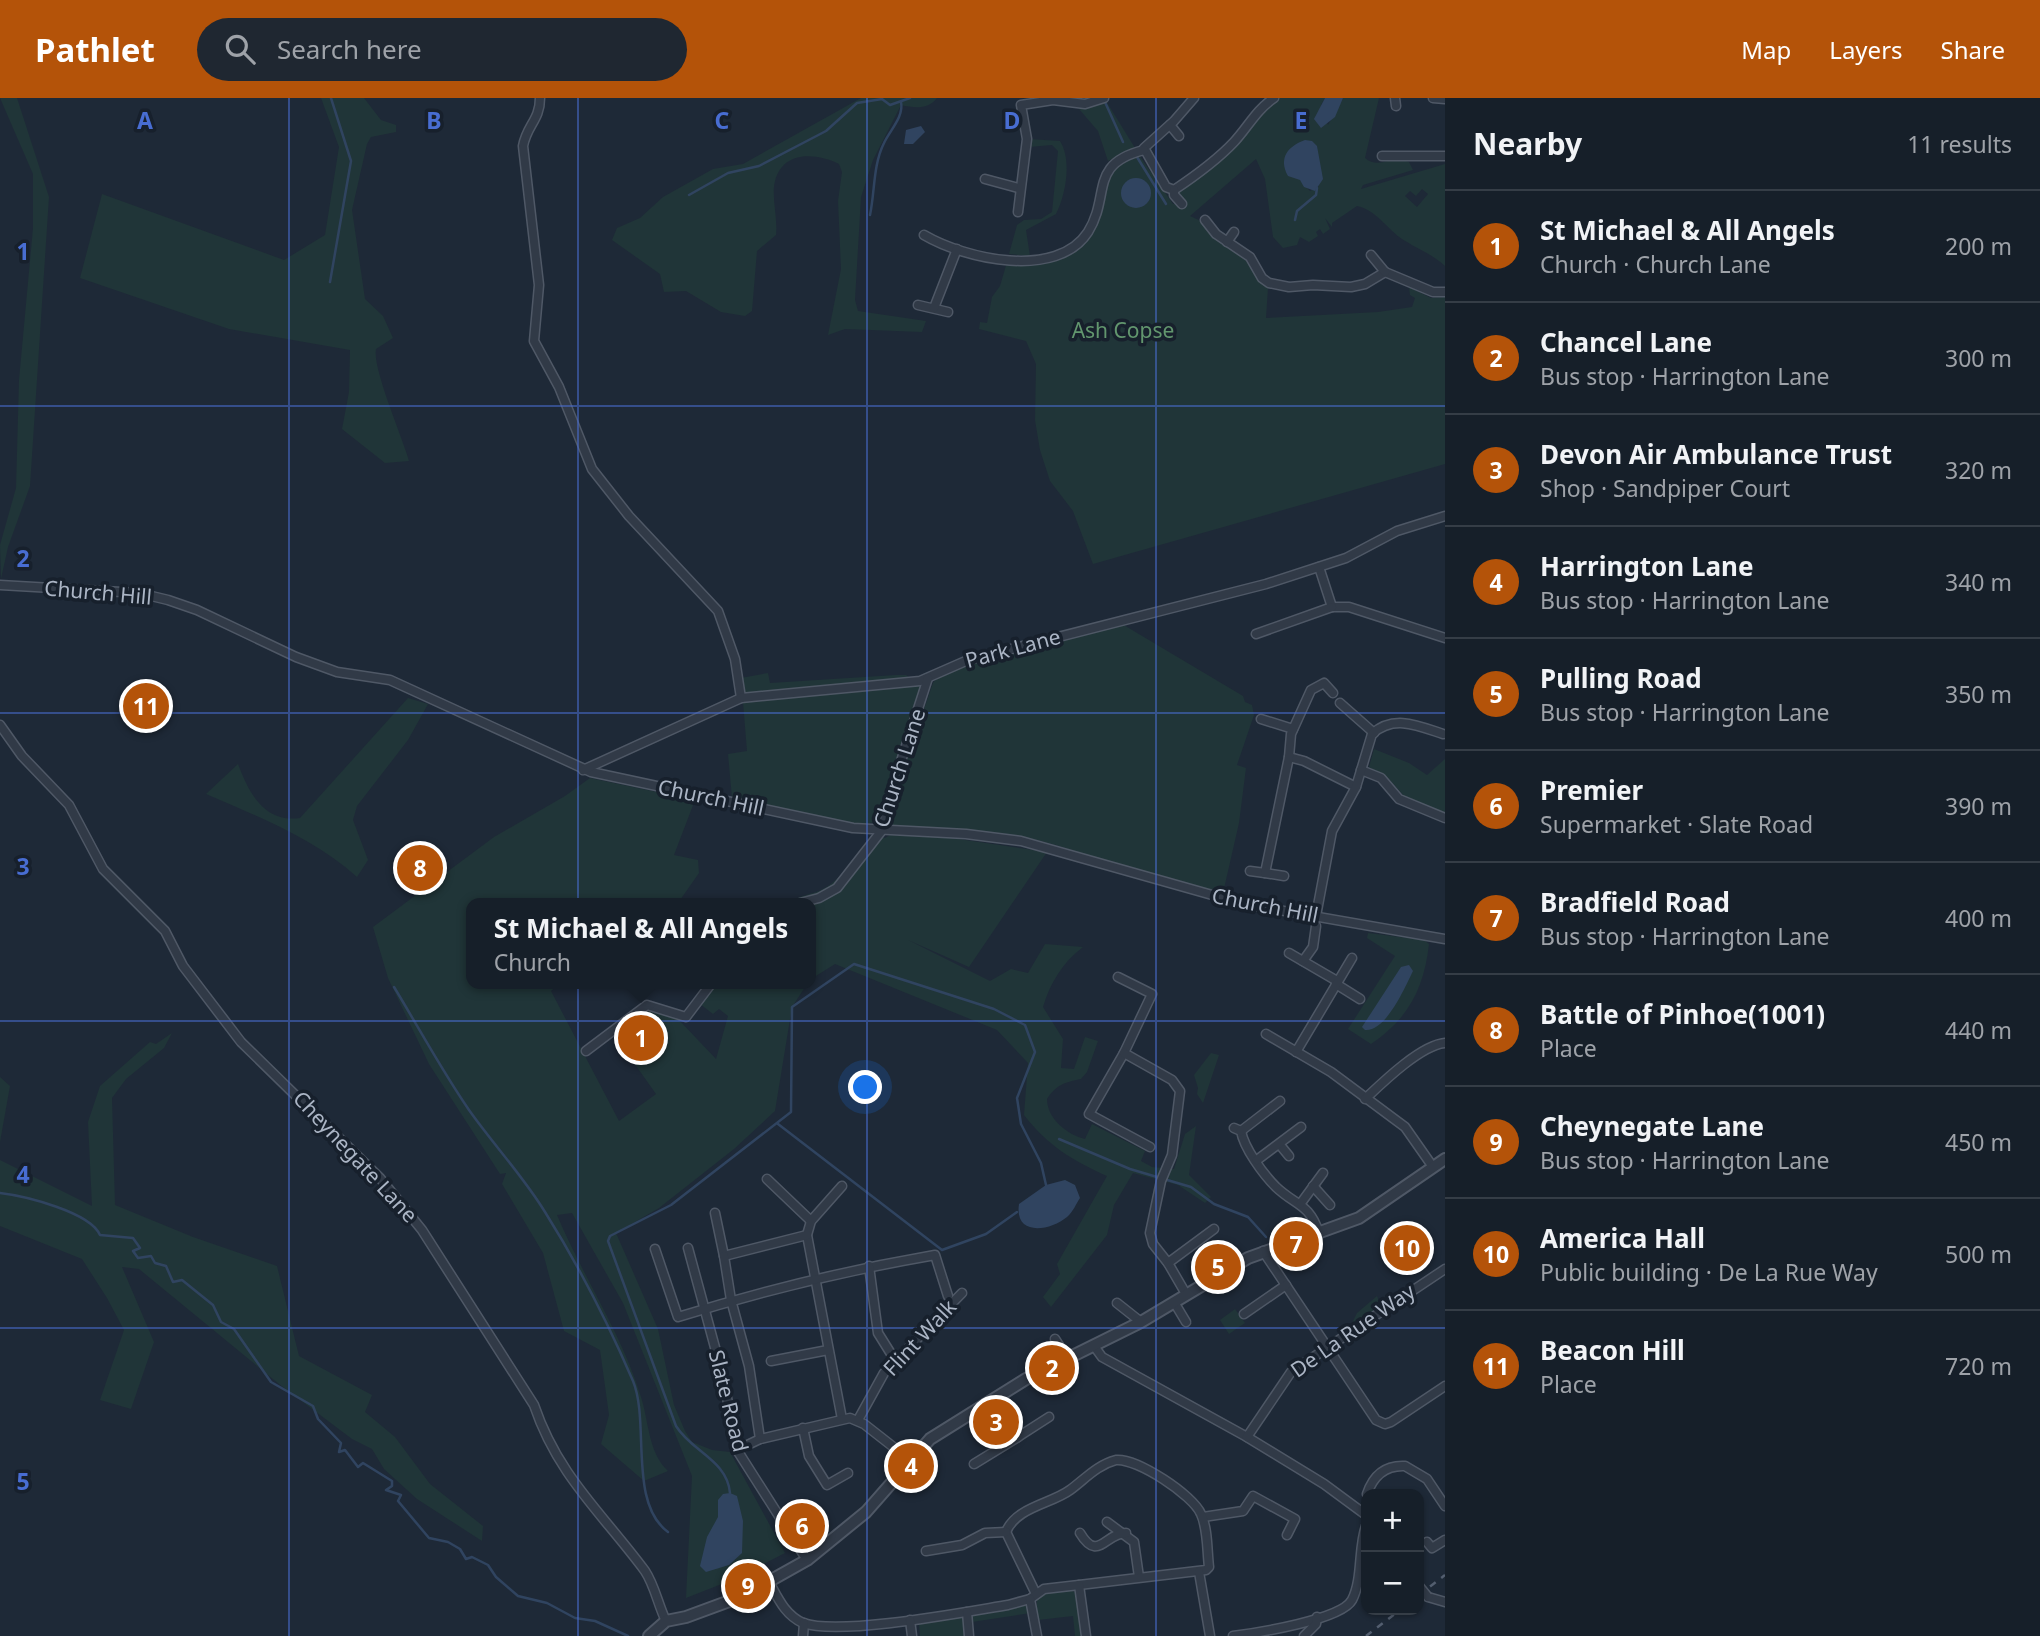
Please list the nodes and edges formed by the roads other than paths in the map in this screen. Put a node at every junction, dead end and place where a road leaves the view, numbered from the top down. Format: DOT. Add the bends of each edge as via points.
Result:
graph roads {
  1 [pos="540,98"];
  2 [pos="1103,98"];
  3 [pos="1194,98"];
  4 [pos="1274,98"];
  5 [pos="1433,98"];
  6 [pos="1445,99"];
  7 [pos="1170,125"];
  8 [pos="1179,136"];
  9 [pos="1144,150"];
  10 [pos="1382,156"];
  11 [pos="1445,156"];
  12 [pos="985,179"];
  13 [pos="1018,188"];
  14 [pos="1174,190"];
  15 [pos="1182,204"];
  16 [pos="1018,212"];
  17 [pos="1205,220"];
  18 [pos="1234,232"];
  19 [pos="924,235"];
  20 [pos="1227,242"];
  21 [pos="957,249"];
  22 [pos="1371,255"];
  23 [pos="1385,272"];
  24 [pos="1445,292"];
  25 [pos="918,305"];
  26 [pos="934,308"];
  27 [pos="948,312"];
  28 [pos="1445,516"];
  29 [pos="1319,567"];
  30 [pos="0,585"];
  31 [pos="1332,607"];
  32 [pos="1256,634"];
  33 [pos="1445,638"];
  34 [pos="928,678"];
  35 [pos="1333,692"];
  36 [pos="741,698"];
  37 [pos="1340,703"];
  38 [pos="1261,719"];
  39 [pos="0,725"];
  40 [pos="1293,729"];
  41 [pos="1374,733"];
  42 [pos="1443,734"];
  43 [pos="1289,757"];
  44 [pos="583,770"];
  45 [pos="1361,770"];
  46 [pos="1356,787"];
  47 [pos="1445,818"];
  48 [pos="883,829"];
  49 [pos="1250,871"];
  50 [pos="1265,873"];
  51 [pos="1284,876"];
  52 [pos="816,899"];
  53 [pos="1316,916"];
  54 [pos="1316,926"];
  55 [pos="1445,939"];
  56 [pos="1289,953"];
  57 [pos="1352,958"];
  58 [pos="1303,961"];
  59 [pos="1118,976"];
  60 [pos="1337,982"];
  61 [pos="707,989"];
  62 [pos="1360,999"];
  63 [pos="1266,1034"];
  64 [pos="1445,1043"];
  65 [pos="586,1051"];
  66 [pos="1296,1052"];
  67 [pos="1124,1053"];
  68 [pos="1365,1099"];
  69 [pos="1280,1101"];
  70 [pos="1301,1127"];
  71 [pos="1280,1146"];
  72 [pos="1150,1147"];
  73 [pos="1289,1156"];
  74 [pos="1445,1159"];
  75 [pos="1257,1160"];
  76 [pos="1433,1167"];
  77 [pos="1323,1173"];
  78 [pos="767,1179"];
  79 [pos="842,1186"];
  80 [pos="1313,1186"];
  81 [pos="1301,1203"];
  82 [pos="1330,1205"];
  83 [pos="715,1213"];
  84 [pos="811,1222"];
  85 [pos="1214,1229"];
  86 [pos="1319,1233"];
  87 [pos="807,1235"];
  88 [pos="688,1248"];
  89 [pos="655,1249"];
  90 [pos="1263,1251"];
  91 [pos="724,1256"];
  92 [pos="1168,1263"];
  93 [pos="869,1266"];
  94 [pos="1445,1269"];
  95 [pos="814,1280"];
  96 [pos="1286,1285"];
  97 [pos="962,1293"];
  98 [pos="1186,1294"];
  99 [pos="948,1296"];
  100 [pos="731,1300"];
  101 [pos="1174,1302"];
  102 [pos="1117,1303"];
  103 [pos="705,1309"];
  104 [pos="1244,1314"];
  105 [pos="1141,1322"];
  106 [pos="1186,1322"];
  107 [pos="1055,1339"];
  108 [pos="1094,1346"];
  109 [pos="1327,1347"];
  110 [pos="828,1350"];
  111 [pos="893,1357"];
  112 [pos="1067,1358"];
  113 [pos="771,1361"];
  114 [pos="1445,1385"];
  115 [pos="994,1399"];
  116 [pos="1049,1417"];
  117 [pos="842,1419"];
  118 [pos="858,1420"];
  119 [pos="803,1428"];
  120 [pos="1018,1437"];
  121 [pos="1247,1437"];
  122 [pos="760,1438"];
  123 [pos="737,1450"];
  124 [pos="910,1460"];
  125 [pos="974,1464"];
  126 [pos="848,1473"];
  127 [pos="1369,1489"];
  128 [pos="1442,1496"];
  129 [pos="1445,1506"];
  130 [pos="1361,1511"];
  131 [pos="1203,1517"];
  132 [pos="1107,1522"];
  133 [pos="1006,1532"];
  134 [pos="1127,1533"];
  135 [pos="1080,1534"];
  136 [pos="1287,1535"];
  137 [pos="1445,1540"];
  138 [pos="1427,1542"];
  139 [pos="926,1551"];
  140 [pos="1361,1552"];
  141 [pos="807,1560"];
  142 [pos="1199,1572"];
  143 [pos="1139,1577"];
  144 [pos="769,1582"];
  145 [pos="1079,1585"];
  146 [pos="1424,1592"];
  147 [pos="1033,1597"];
  148 [pos="1445,1602"];
  149 [pos="967,1612"];
  150 [pos="1317,1618"];
  151 [pos="910,1620"];
  152 [pos="666,1621"];
  153 [pos="804,1623"];
  154 [pos="649,1636"];
  155 [pos="803,1636"];
  156 [pos="912,1636"];
  157 [pos="969,1636"];
  158 [pos="1037,1636"];
  159 [pos="1086,1636"];
  160 [pos="1210,1636"];
  161 [pos="1233,1636"];
  162 [pos="1304,1636"];
  1 -- 36 [label="street" via="540,114 523,146 539,285 534,341 559,387 592,469 629,516 718,611 735,659"];
  2 -- 13 [label="street" via="1084,104 1053,100 1021,105 1027,139"];
  3 -- 7 [label="street"];
  4 -- 14 [label="street" via="1215,162"];
  5 -- 6 [label="street"];
  7 -- 8 [label="street"];
  7 -- 9 [label="street"];
  9 -- 14 [label="street" via="1166,187"];
  9 -- 21 [label="street" via="1119,160 1106,172 1094,221 1083,238 1066,251 1026,261"];
  10 -- 11 [label="street"];
  12 -- 13 [label="street"];
  13 -- 16 [label="street"];
  14 -- 15 [label="street"];
  17 -- 20 [label="street"];
  18 -- 20 [label="street"];
  19 -- 21 [label="street"];
  20 -- 23 [label="street" via="1250,257 1267,282 1283,287 1357,286"];
  21 -- 26 [label="street"];
  22 -- 23 [label="street"];
  23 -- 24 [label="street" via="1433,292"];
  25 -- 26 [label="street"];
  26 -- 27 [label="street"];
  28 -- 29 [label="street, Park Lane" via="1397,531"];
  29 -- 31 [label="street"];
  29 -- 34 [label="street, Park Lane" via="1225,596 968,660"];
  30 -- 44 [label="street, Church Hill" via="139,593 187,607 337,672 390,680"];
  31 -- 32 [label="street"];
  31 -- 33 [label="street" via="1349,607"];
  34 -- 36 [label="street, Park Lane"];
  34 -- 48 [label="street, Church Lane"];
  35 -- 40 [label="street" via="1324,683 1311,690"];
  36 -- 44 [label="street, Park Lane"];
  37 -- 41 [label="street"];
  38 -- 40 [label="street"];
  39 -- 152 [label="street, Cheynegate Lane" via="22,756 69,805 103,869 164,931 183,966 241,1042 380,1178 422,1230 534,1405 575,1487 646,1572"];
  40 -- 43 [label="street"];
  41 -- 42 [label="street" via="1396,722"];
  41 -- 45 [label="street"];
  43 -- 46 [label="street"];
  43 -- 50 [label="street"];
  44 -- 48 [label="street, Church Hill" via="815,822"];
  45 -- 46 [label="street"];
  45 -- 47 [label="street" via="1381,778 1399,799"];
  46 -- 53 [label="street" via="1332,831"];
  48 -- 52 [label="street, Church Lane" via="837,888"];
  48 -- 53 [label="street, Church Hill" via="1021,841 1212,897"];
  49 -- 50 [label="street"];
  50 -- 51 [label="street"];
  53 -- 55 [label="street, Church Hill"];
  54 -- 58 [label="street" via="1313,947"];
  56 -- 58 [label="street"];
  57 -- 60 [label="street"];
  58 -- 60 [label="street"];
  59 -- 67 [label="street" via="1152,994"];
  60 -- 62 [label="street"];
  60 -- 66 [label="street"];
  61 -- 65 [label="street" via="685,1017 647,1005"];
  63 -- 66 [label="street"];
  64 -- 68 [label="street" via="1433,1045"];
  66 -- 68 [label="street"];
  67 -- 72 [label="street" via="1089,1114"];
  67 -- 92 [label="street" via="1172,1080 1180,1091 1172,1155 1149,1226 1150,1238"];
  68 -- 76 [label="street" via="1410,1132"];
  69 -- 75 [label="street" via="1237,1130"];
  70 -- 71 [label="street"];
  71 -- 73 [label="street"];
  71 -- 75 [label="street"];
  74 -- 76 [label="street"];
  75 -- 81 [label="street" via="1277,1188"];
  76 -- 86 [label="street" via="1359,1218"];
  77 -- 80 [label="street"];
  78 -- 84 [label="street"];
  79 -- 84 [label="street"];
  80 -- 81 [label="street"];
  80 -- 82 [label="street"];
  81 -- 86 [label="street" via="1315,1219"];
  83 -- 91 [label="street"];
  84 -- 87 [label="street"];
  85 -- 92 [label="street"];
  86 -- 90 [label="street"];
  87 -- 91 [label="street"];
  87 -- 95 [label="street"];
  88 -- 103 [label="street, Slate Road"];
  89 -- 103 [label="street" via="678,1317"];
  90 -- 96 [label="street"];
  90 -- 98 [label="street"];
  91 -- 100 [label="street"];
  92 -- 98 [label="street"];
  93 -- 95 [label="street"];
  93 -- 99 [label="street, Flint Walk" via="935,1255"];
  93 -- 111 [label="street" via="878,1333"];
  94 -- 109 [label="street, De La Rue Way"];
  95 -- 100 [label="street"];
  95 -- 110 [label="street"];
  96 -- 104 [label="street"];
  96 -- 109 [label="street"];
  97 -- 118 [label="street, Flint Walk" via="884,1373"];
  98 -- 101 [label="street"];
  100 -- 103 [label="street"];
  100 -- 122 [label="street" via="749,1366"];
  101 -- 105 [label="street"];
  101 -- 106 [label="street"];
  102 -- 105 [label="street"];
  103 -- 123 [label="street, Slate Road"];
  105 -- 108 [label="street"];
  107 -- 112 [label="street"];
  108 -- 112 [label="street"];
  108 -- 121 [label="street" via="1102,1357"];
  109 -- 114 [label="street" via="1374,1418 1382,1423 1391,1422"];
  109 -- 121 [label="street, De La Rue Way" via="1286,1377"];
  110 -- 113 [label="street"];
  110 -- 117 [label="street"];
  112 -- 115 [label="street"];
  115 -- 120 [label="street"];
  115 -- 124 [label="street" via="935,1435"];
  116 -- 120 [label="street"];
  117 -- 118 [label="street"];
  117 -- 119 [label="street"];
  118 -- 124 [label="street"];
  119 -- 122 [label="street"];
  119 -- 126 [label="street" via="809,1456 827,1485"];
  120 -- 125 [label="street"];
  121 -- 130 [label="street"];
  122 -- 123 [label="street"];
  123 -- 141 [label="street, Slate Road"];
  124 -- 141 [label="street" via="866,1512"];
  127 -- 128 [label="street" via="1381,1471 1399,1465 1420,1473"];
  128 -- 129 [label="street"];
  131 -- 133 [label="street" via="1191,1499 1141,1466 1116,1460 1026,1512 1010,1523"];
  131 -- 136 [label="street" via="1243,1511 1253,1496 1295,1519"];
  131 -- 142 [label="street" via="1209,1567"];
  132 -- 134 [label="street"];
  133 -- 139 [label="street" via="985,1533 962,1545"];
  133 -- 147 [label="street"];
  134 -- 135 [label="street" via="1092,1546"];
  134 -- 143 [label="street" via="1137,1548"];
  137 -- 138 [label="street" via="1432,1548"];
  140 -- 150 [label="street" via="1352,1600 1340,1611"];
  141 -- 144 [label="street"];
  142 -- 143 [label="street"];
  142 -- 160 [label="street"];
  143 -- 145 [label="street"];
  144 -- 152 [label="street" via="702,1612"];
  144 -- 153 [label="street" via="786,1610"];
  145 -- 147 [label="street" via="1049,1588"];
  145 -- 159 [label="street"];
  146 -- 148 [label="street, bridge"];
  147 -- 149 [label="street"];
  147 -- 158 [label="street"];
  149 -- 151 [label="street"];
  149 -- 157 [label="street"];
  150 -- 161 [label="street"];
  150 -- 162 [label="street"];
  151 -- 153 [label="street" via="835,1627"];
  151 -- 156 [label="street"];
  152 -- 154 [label="street"];
  153 -- 155 [label="street"];
}
